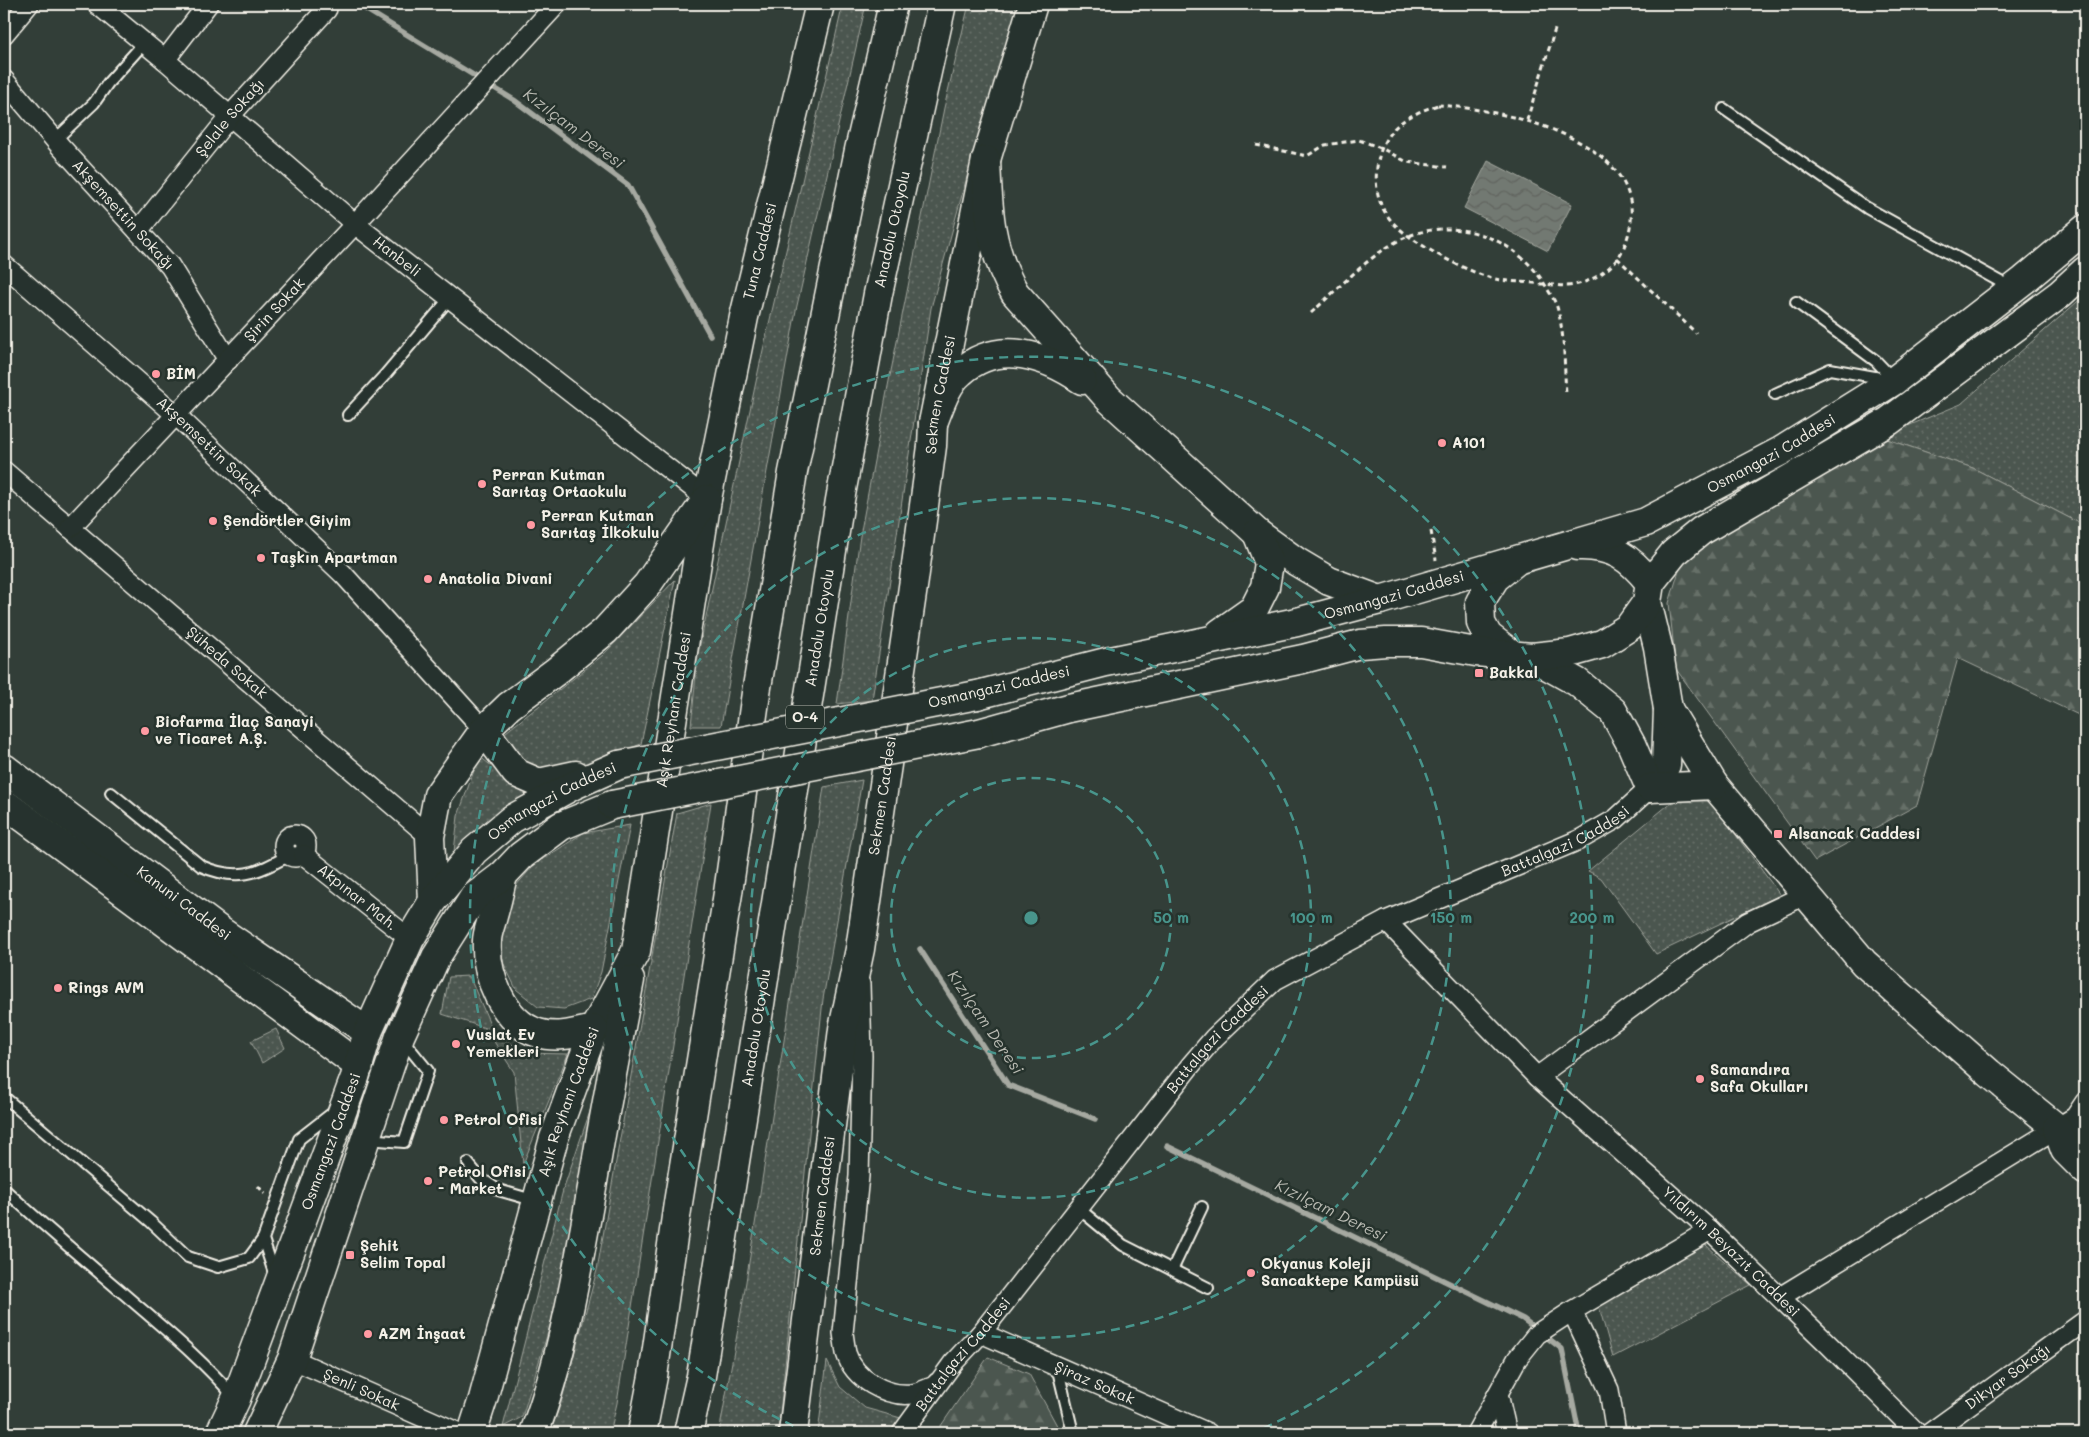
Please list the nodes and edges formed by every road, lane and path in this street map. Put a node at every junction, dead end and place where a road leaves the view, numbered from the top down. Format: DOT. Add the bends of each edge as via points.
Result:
graph roads {
  1 [pos="29,4"];
  2 [pos="97,4"];
  3 [pos="208,4"];
  4 [pos="557,4"];
  5 [pos="820,4"];
  6 [pos="893,4"];
  7 [pos="942,4"];
  8 [pos="1033,4"];
  9 [pos="326,9"];
  10 [pos="1556,26"];
  11 [pos="4,34"];
  12 [pos="144,43"];
  13 [pos="165,60"];
  14 [pos="4,80"];
  15 [pos="1724,109"];
  16 [pos="230,116"];
  17 [pos="1527,120"];
  18 [pos="55,140"];
  19 [pos="1256,145"];
  20 [pos="1381,148"];
  21 [pos="986,160"];
  22 [pos="1447,167"];
  23 [pos="355,224"];
  24 [pos="2085,229"];
  25 [pos="138,231"];
  26 [pos="1409,236"];
  27 [pos="1617,258"];
  28 [pos="4,265"];
  29 [pos="2085,271"];
  30 [pos="1545,284"];
  31 [pos="2012,288"];
  32 [pos="450,298"];
  33 [pos="1796,302"];
  34 [pos="1311,313"];
  35 [pos="1696,333"];
  36 [pos="228,360"];
  37 [pos="1895,380"];
  38 [pos="1566,393"];
  39 [pos="1775,394"];
  40 [pos="1109,399"];
  41 [pos="176,414"];
  42 [pos="348,415"];
  43 [pos="933,423"];
  44 [pos="4,471"];
  45 [pos="707,499"];
  46 [pos="70,528"];
  47 [pos="1431,531"];
  48 [pos="1257,533"];
  49 [pos="1548,551"];
  50 [pos="1520,558"];
  51 [pos="1436,560"];
  52 [pos="1649,593"];
  53 [pos="1380,600"];
  54 [pos="1208,641"];
  55 [pos="1522,656"];
  56 [pos="1668,709"];
  57 [pos="484,730"];
  58 [pos="618,765"];
  59 [pos="4,768"];
  60 [pos="1714,785"];
  61 [pos="1650,788"];
  62 [pos="111,793"];
  63 [pos="4,803"];
  64 [pos="430,837"];
  65 [pos="296,855"];
  66 [pos="503,874"];
  67 [pos="1807,894"];
  68 [pos="433,901"];
  69 [pos="1386,921"];
  70 [pos="410,939"];
  71 [pos="860,949"];
  72 [pos="636,951"];
  73 [pos="594,1029"];
  74 [pos="368,1032"];
  75 [pos="395,1049"];
  76 [pos="359,1066"];
  77 [pos="1537,1078"];
  78 [pos="4,1097"];
  79 [pos="345,1102"];
  80 [pos="2085,1102"];
  81 [pos="2057,1128"];
  82 [pos="366,1139"];
  83 [pos="2085,1141"];
  84 [pos="468,1163"];
  85 [pos="2085,1170"];
  86 [pos="4,1189"];
  87 [pos="536,1202"];
  88 [pos="1202,1207"];
  89 [pos="1078,1208"];
  90 [pos="1710,1230"];
  91 [pos="263,1239"];
  92 [pos="1172,1270"];
  93 [pos="278,1286"];
  94 [pos="1208,1288"];
  95 [pos="1780,1297"];
  96 [pos="1572,1311"];
  97 [pos="2085,1321"];
  98 [pos="981,1332"];
  99 [pos="292,1359"];
  100 [pos="953,1363"];
  101 [pos="1057,1366"];
  102 [pos="1498,1394"];
  103 [pos="236,1399"];
  104 [pos="220,1433"];
  105 [pos="257,1433"];
  106 [pos="459,1433"];
  107 [pos="472,1433"];
  108 [pos="534,1433"];
  109 [pos="642,1433"];
  110 [pos="688,1433"];
  111 [pos="793,1433"];
  112 [pos="902,1433"];
  113 [pos="1073,1433"];
  114 [pos="1208,1433"];
  115 [pos="1476,1433"];
  116 [pos="1507,1433"];
  117 [pos="1616,1433"];
  118 [pos="1917,1433"];
  119 [pos="1930,1433"];
  1 -- 11 [label="street"];
  2 -- 12 [label="street, Hanbeli"];
  3 -- 13 [label="street"];
  4 -- 23 [label="street, Şirin Sokak"];
  5 -- 45 [label="main road, Tuna Caddesi" via="744,317"];
  6 -- 109 [label="main road" via="859,150 793,472"];
  7 -- 110 [label="main road, Anadolu Otoyolu / O-4" via="878,294 840,500 701,1376"];
  8 -- 21 [label="main road"];
  9 -- 16 [label="street, Şelale Sokağı"];
  10 -- 17 [label="path"];
  12 -- 13 [label="street, Hanbeli"];
  12 -- 18 [label="lane" via="94,103"];
  13 -- 16 [label="street, Hanbeli"];
  14 -- 18 [label="street, Akşemsettin Sokağı"];
  15 -- 31 [label="lane" via="1867,208"];
  16 -- 23 [label="street, Hanbeli"];
  16 -- 25 [label="street, Şelale Sokağı"];
  17 -- 20 [label="path" via="1495,112 1438,105 1414,112 1394,127"];
  17 -- 27 [label="path" via="1564,135 1616,169 1627,188 1632,210 1630,232"];
  18 -- 25 [label="street, Akşemsettin Sokağı"];
  19 -- 20 [label="path" via="1307,156 1324,145 1359,140"];
  20 -- 22 [label="path" via="1407,162"];
  20 -- 26 [label="path" via="1375,171 1378,196 1389,218"];
  21 -- 40 [label="main road" via="993,244 1003,273 1015,293"];
  21 -- 43 [label="main road, Sekmen Caddesi"];
  23 -- 32 [label="street, Hanbeli"];
  23 -- 36 [label="street, Şirin Sokak"];
  24 -- 31 [label="main road, Osmangazi Caddesi"];
  25 -- 36 [label="street, Akşemsettin Sokağı" via="170,266"];
  26 -- 30 [label="path" via="1444,259 1498,279"];
  26 -- 30 [label="path" via="1441,229 1478,232 1512,248 1539,273"];
  26 -- 34 [label="path" via="1373,257"];
  27 -- 30 [label="path" via="1608,269 1589,281 1567,286"];
  27 -- 35 [label="path"];
  28 -- 41 [label="street, Akşemsettin Sokak"];
  29 -- 52 [label="main road, Osmangazi Caddesi" via="2060,294 1890,421 1701,531 1674,554"];
  30 -- 38 [label="path" via="1557,306"];
  31 -- 37 [label="main road, Osmangazi Caddesi"];
  32 -- 42 [label="lane"];
  32 -- 45 [label="street, Hanbeli"];
  33 -- 37 [label="lane" via="1876,361"];
  36 -- 41 [label="street, Şirin Sokak"];
  37 -- 39 [label="lane" via="1830,369"];
  37 -- 49 [label="main road, Osmangazi Caddesi" via="1780,451 1646,522"];
  40 -- 43 [label="main road" via="1050,361 1031,354 1012,353 992,356 960,372 949,386"];
  40 -- 48 [label="main road"];
  41 -- 46 [label="street, Şirin Sokak"];
  41 -- 57 [label="street, Akşemsettin Sokak" via="343,574"];
  43 -- 71 [label="main road, Sekmen Caddesi" via="914,580"];
  44 -- 46 [label="street, Şüheda Sokak"];
  45 -- 57 [label="main road" via="647,585 604,631 509,706"];
  45 -- 72 [label="main road, Aşık Reyhani Caddesi"];
  46 -- 64 [label="street, Şüheda Sokak"];
  47 -- 51 [label="path"];
  48 -- 53 [label="main road" via="1329,581"];
  48 -- 54 [label="main road" via="1270,563 1265,587 1254,609"];
  49 -- 50 [label="main road, Osmangazi Caddesi"];
  49 -- 52 [label="main road" via="1580,545 1623,555 1638,568"];
  50 -- 53 [label="main road, Osmangazi Caddesi"];
  50 -- 55 [label="main road" via="1495,578 1480,602 1481,623 1488,636"];
  52 -- 55 [label="main road, Osmangazi Caddesi" via="1629,627 1602,644 1570,653"];
  52 -- 56 [label="main road"];
  53 -- 54 [label="main road, Osmangazi Caddesi"];
  54 -- 58 [label="main road, Osmangazi Caddesi, bridge" via="1098,664 977,695"];
  55 -- 61 [label="main road" via="1577,682 1613,711"];
  55 -- 66 [label="main road, Osmangazi Caddesi, bridge" via="1421,642 1360,644 1069,708 979,734 612,805 561,826"];
  56 -- 60 [label="main road"];
  56 -- 61 [label="main road" via="1666,765"];
  57 -- 58 [label="main road" via="516,773 539,783"];
  57 -- 64 [label="main road" via="438,795"];
  58 -- 68 [label="main road, Osmangazi Caddesi" via="574,785 512,820 474,851"];
  59 -- 74 [label="main road, Kanuni Caddesi" via="219,930"];
  60 -- 61 [label="main road"];
  60 -- 67 [label="main road"];
  61 -- 69 [label="street, Battalgazi Caddesi" via="1616,819 1579,840"];
  62 -- 65 [label="lane" via="201,866 215,872 252,873"];
  63 -- 76 [label="main road, Kanuni Caddesi"];
  64 -- 68 [label="main road"];
  65 -- 70 [label="street, Akpınar Mah."];
  66 -- 73 [label="main road" via="486,944 496,989 508,1011 520,1023 538,1033 567,1035"];
  66 -- 75 [label="main road, Osmangazi Caddesi" via="474,897 451,931 431,966"];
  67 -- 77 [label="street" via="1748,922"];
  67 -- 81 [label="main road" via="1864,963 1989,1074"];
  68 -- 70 [label="main road, Osmangazi Caddesi"];
  69 -- 77 [label="street, Yıldırım Beyazıt Caddesi"];
  69 -- 89 [label="street, Battalgazi Caddesi" via="1275,980 1214,1038"];
  70 -- 74 [label="main road, Osmangazi Caddesi"];
  71 -- 100 [label="street" via="859,1176 843,1333 847,1354 857,1371 872,1385 912,1394 935,1386"];
  71 -- 111 [label="main road, Sekmen Caddesi" via="842,1029"];
  72 -- 73 [label="main road, Aşık Reyhani Caddesi"];
  72 -- 108 [label="main road, Aşık Reyhani Caddesi" via="579,1261 547,1399"];
  73 -- 87 [label="main road, Aşık Reyhani Caddesi" via="554,1138"];
  74 -- 75 [label="main road, Kanuni Caddesi"];
  74 -- 76 [label="main road, Osmangazi Caddesi"];
  75 -- 76 [label="main road"];
  75 -- 82 [label="main road, Osmangazi Caddesi"];
  75 -- 82 [label="lane" via="428,1071 404,1142"];
  76 -- 79 [label="main road, Osmangazi Caddesi"];
  77 -- 90 [label="street, Yıldırım Beyazıt Caddesi"];
  78 -- 91 [label="lane" via="188,1257 218,1268 249,1258"];
  79 -- 91 [label="lane" via="299,1139"];
  79 -- 93 [label="main road, Osmangazi Caddesi"];
  80 -- 81 [label="street" via="2075,1117"];
  81 -- 83 [label="main road" via="2078,1134"];
  81 -- 85 [label="main road" via="2065,1150"];
  81 -- 95 [label="street"];
  82 -- 99 [label="main road, Osmangazi Caddesi"];
  84 -- 87 [label="lane" via="480,1178 498,1190"];
  86 -- 103 [label="lane" via="150,1316 215,1375"];
  87 -- 107 [label="main road, Aşık Reyhani Caddesi"];
  88 -- 92 [label="lane"];
  89 -- 92 [label="lane" via="1123,1245"];
  89 -- 98 [label="street, Battalgazi Caddesi"];
  90 -- 95 [label="street, Yıldırım Beyazıt Caddesi"];
  90 -- 96 [label="street"];
  91 -- 93 [label="lane"];
  92 -- 94 [label="lane"];
  93 -- 103 [label="main road, Osmangazi Caddesi"];
  95 -- 118 [label="street, Yıldırım Beyazıt Caddesi"];
  96 -- 102 [label="street" via="1544,1330 1517,1359"];
  96 -- 117 [label="street" via="1609,1390"];
  97 -- 119 [label="street, Dikyar Sokağı"];
  98 -- 100 [label="street, Battalgazi Caddesi"];
  98 -- 101 [label="street, Şiraz Sokak"];
  99 -- 105 [label="main road, Osmangazi Caddesi"];
  99 -- 106 [label="street, Şenli Sokak"];
  100 -- 112 [label="street, Battalgazi Caddesi"];
  101 -- 113 [label="lane"];
  101 -- 114 [label="street, Şiraz Sokak"];
  102 -- 115 [label="street"];
  102 -- 116 [label="street"];
  103 -- 104 [label="main road, Osmangazi Caddesi"];
}
